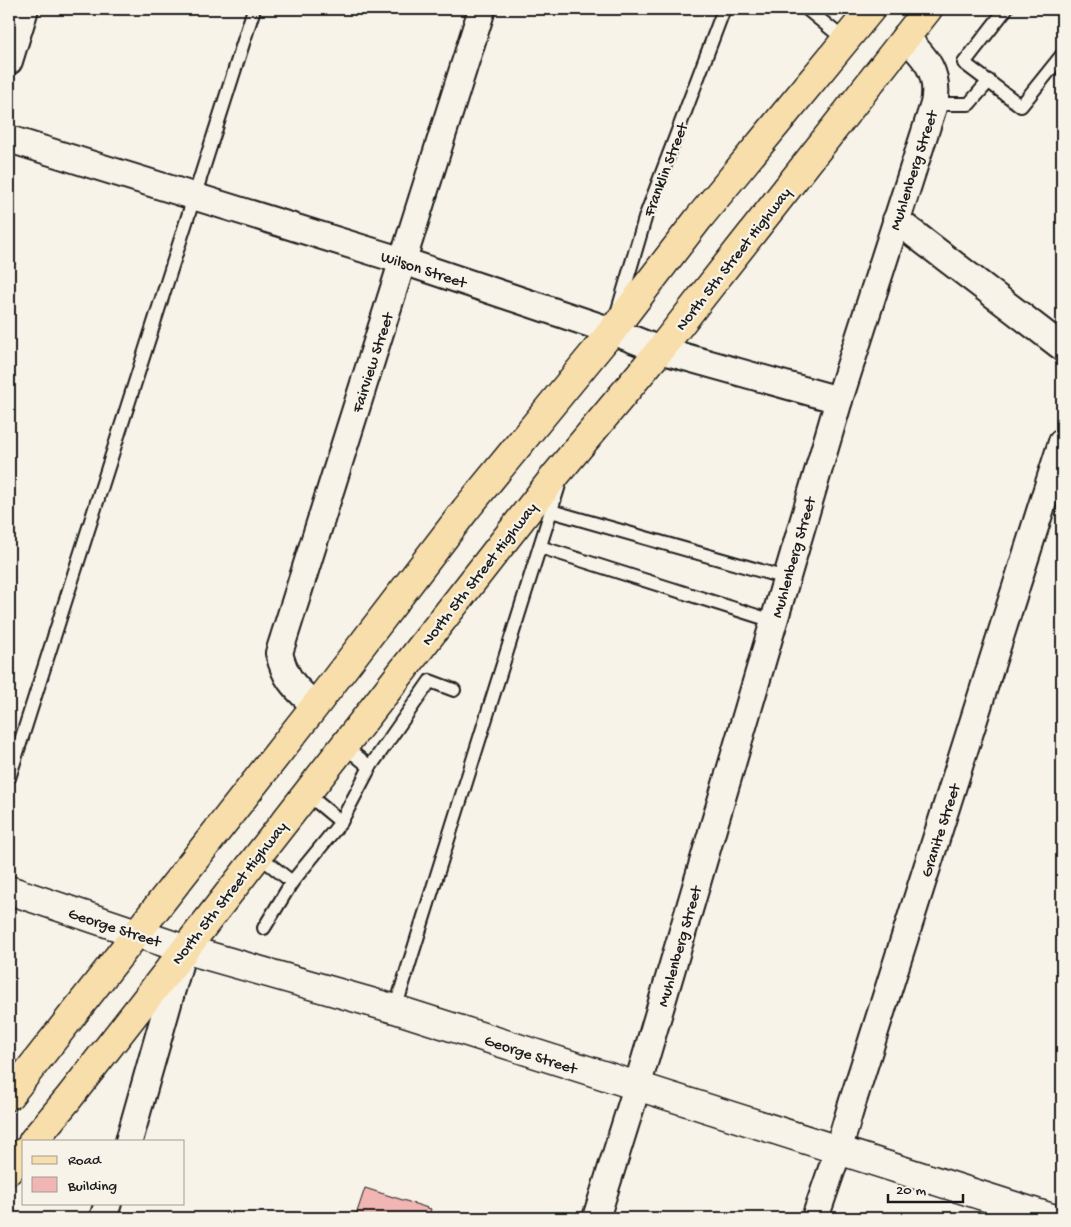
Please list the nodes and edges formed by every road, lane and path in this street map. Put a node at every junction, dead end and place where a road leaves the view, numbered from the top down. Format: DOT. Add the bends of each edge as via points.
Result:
graph roads {
  1 [pos="26,9"];
  2 [pos="254,9"];
  3 [pos="482,9"];
  4 [pos="724,9"];
  5 [pos="807,9"];
  6 [pos="871,9"];
  7 [pos="928,9"];
  8 [pos="1006,9"];
  9 [pos="905,37"];
  10 [pos="845,40"];
  11 [pos="1062,56"];
  12 [pos="9,61"];
  13 [pos="989,81"];
  14 [pos="934,104"];
  15 [pos="9,139"];
  16 [pos="195,196"];
  17 [pos="896,220"];
  18 [pos="403,261"];
  19 [pos="612,331"];
  20 [pos="1062,348"];
  21 [pos="660,350"];
  22 [pos="839,400"];
  23 [pos="1062,442"];
  24 [pos="567,460"];
  25 [pos="551,512"];
  26 [pos="540,547"];
  27 [pos="786,578"];
  28 [pos="773,622"];
  29 [pos="454,690"];
  30 [pos="403,692"];
  31 [pos="315,706"];
  32 [pos="343,745"];
  33 [pos="370,767"];
  34 [pos="9,778"];
  35 [pos="306,793"];
  36 [pos="341,822"];
  37 [pos="258,855"];
  38 [pos="292,882"];
  39 [pos="9,890"];
  40 [pos="264,928"];
  41 [pos="137,933"];
  42 [pos="184,949"];
  43 [pos="395,1009"];
  44 [pos="637,1087"];
  45 [pos="9,1096"];
  46 [pos="34,1140"];
  47 [pos="129,1140"];
  48 [pos="838,1151"];
  49 [pos="22,1154"];
  50 [pos="9,1170"];
  51 [pos="108,1204"];
  52 [pos="103,1218"];
  53 [pos="596,1218"];
  54 [pos="816,1218"];
  55 [pos="1052,1218"];
  1 -- 12 [label="street"];
  2 -- 16 [label="lane"];
  3 -- 18 [label="street, Fairview Street"];
  4 -- 19 [label="lane, Franklin Street" via="646,215"];
  5 -- 10 [label="lane"];
  6 -- 10 [label="main road"];
  7 -- 9 [label="main road, North 5th Street Highway"];
  8 -- 13 [label="lane" via="964,63"];
  9 -- 14 [label="street, Muhlenberg Street" via="927,61 934,75"];
  9 -- 21 [label="main road, North 5th Street Highway"];
  10 -- 19 [label="main road" via="699,218"];
  11 -- 13 [label="lane" via="1021,106"];
  13 -- 14 [label="lane" via="969,104"];
  14 -- 17 [label="street, Muhlenberg Street"];
  15 -- 16 [label="street, Wilson Street"];
  16 -- 18 [label="street, Wilson Street"];
  16 -- 34 [label="lane"];
  17 -- 20 [label="street"];
  17 -- 22 [label="street, Muhlenberg Street"];
  18 -- 19 [label="street, Wilson Street"];
  18 -- 31 [label="street, Fairview Street" via="279,653 283,671"];
  19 -- 21 [label="street, Wilson Street"];
  19 -- 31 [label="main road" via="466,509"];
  21 -- 22 [label="street, Wilson Street"];
  21 -- 24 [label="main road, North 5th Street Highway"];
  22 -- 27 [label="street, Muhlenberg Street"];
  23 -- 48 [label="street, Granite Street"];
  24 -- 25 [label="lane"];
  24 -- 30 [label="main road, North 5th Street Highway"];
  25 -- 26 [label="lane"];
  25 -- 27 [label="lane"];
  26 -- 28 [label="lane"];
  26 -- 43 [label="lane"];
  27 -- 28 [label="street, Muhlenberg Street"];
  28 -- 44 [label="street, Muhlenberg Street"];
  29 -- 30 [label="lane" via="430,681"];
  30 -- 32 [label="main road, North 5th Street Highway"];
  30 -- 33 [label="lane"];
  31 -- 41 [label="main road"];
  32 -- 33 [label="lane"];
  32 -- 35 [label="main road, North 5th Street Highway"];
  33 -- 36 [label="lane"];
  35 -- 36 [label="lane"];
  35 -- 37 [label="main road, North 5th Street Highway"];
  36 -- 38 [label="lane"];
  37 -- 38 [label="lane"];
  37 -- 42 [label="main road, North 5th Street Highway"];
  38 -- 40 [label="lane"];
  39 -- 41 [label="street, George Street"];
  41 -- 42 [label="street, George Street"];
  41 -- 45 [label="main road"];
  42 -- 43 [label="street, George Street"];
  42 -- 46 [label="main road, North 5th Street Highway"];
  42 -- 47 [label="street"];
  43 -- 44 [label="street, George Street"];
  44 -- 48 [label="street, George Street"];
  44 -- 53 [label="street, Muhlenberg Street"];
  48 -- 54 [label="street, Granite Street"];
  48 -- 55 [label="street, George Street"];
  49 -- 50 [label="main road"];
  51 -- 52 [label="street"];
}
